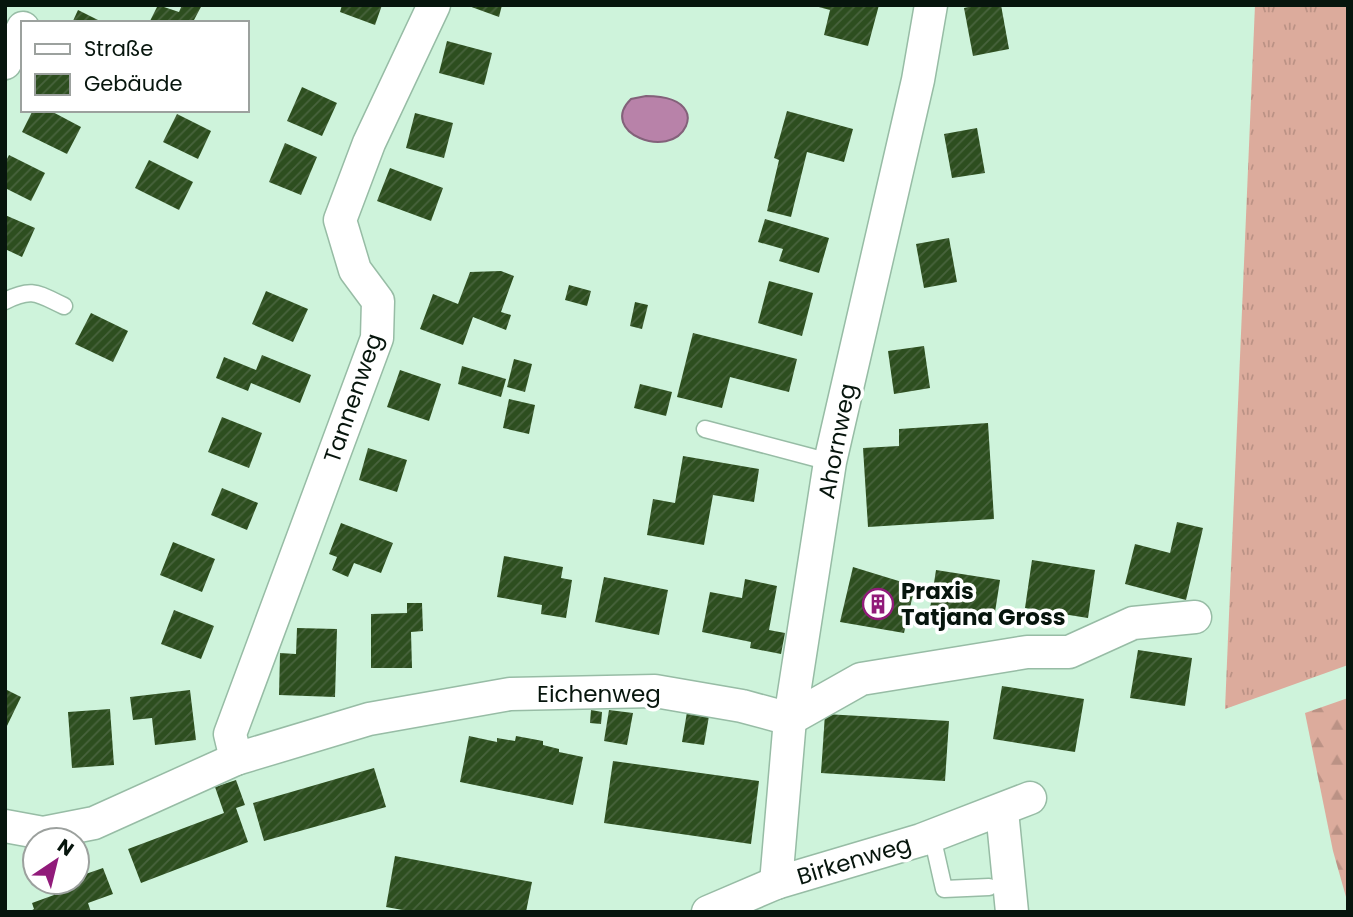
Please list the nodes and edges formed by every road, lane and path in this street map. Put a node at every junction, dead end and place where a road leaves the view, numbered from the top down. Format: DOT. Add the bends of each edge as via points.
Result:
graph roads {
  1 [pos="434,5"];
  2 [pos="931,5"];
  3 [pos="21,32"];
  4 [pos="5,63"];
  5 [pos="5,301"];
  6 [pos="64,306"];
  7 [pos="705,429"];
  8 [pos="830,462"];
  9 [pos="1195,617"];
  10 [pos="790,719"];
  11 [pos="236,759"];
  12 [pos="1030,798"];
  13 [pos="1002,811"];
  14 [pos="5,826"];
  15 [pos="932,836"];
  16 [pos="776,883"];
  17 [pos="989,887"];
  18 [pos="708,912"];
  19 [pos="1012,912"];
  1 -- 11 [label="street, Tannenweg" via="369,143 340,220 355,270 378,300 377,338 230,734"];
  2 -- 8 [label="street, Ahornweg"];
  3 -- 4 [label="street"];
  5 -- 6 [label="lane" via="32,291"];
  7 -- 8 [label="lane"];
  8 -- 10 [label="street, Ahornweg"];
  9 -- 10 [label="street" via="1133,623 1069,652 1027,652 861,679"];
  10 -- 11 [label="street, Eichenweg" via="655,691 510,694 369,719"];
  10 -- 16 [label="street, Ahornweg"];
  11 -- 14 [label="street, Eichenweg" via="94,823 43,833"];
  12 -- 13 [label="street, Birkenweg"];
  13 -- 15 [label="street, Birkenweg"];
  13 -- 19 [label="street"];
  15 -- 16 [label="street, Birkenweg"];
  15 -- 17 [label="lane" via="944,889"];
  16 -- 18 [label="street, Birkenweg"];
}
